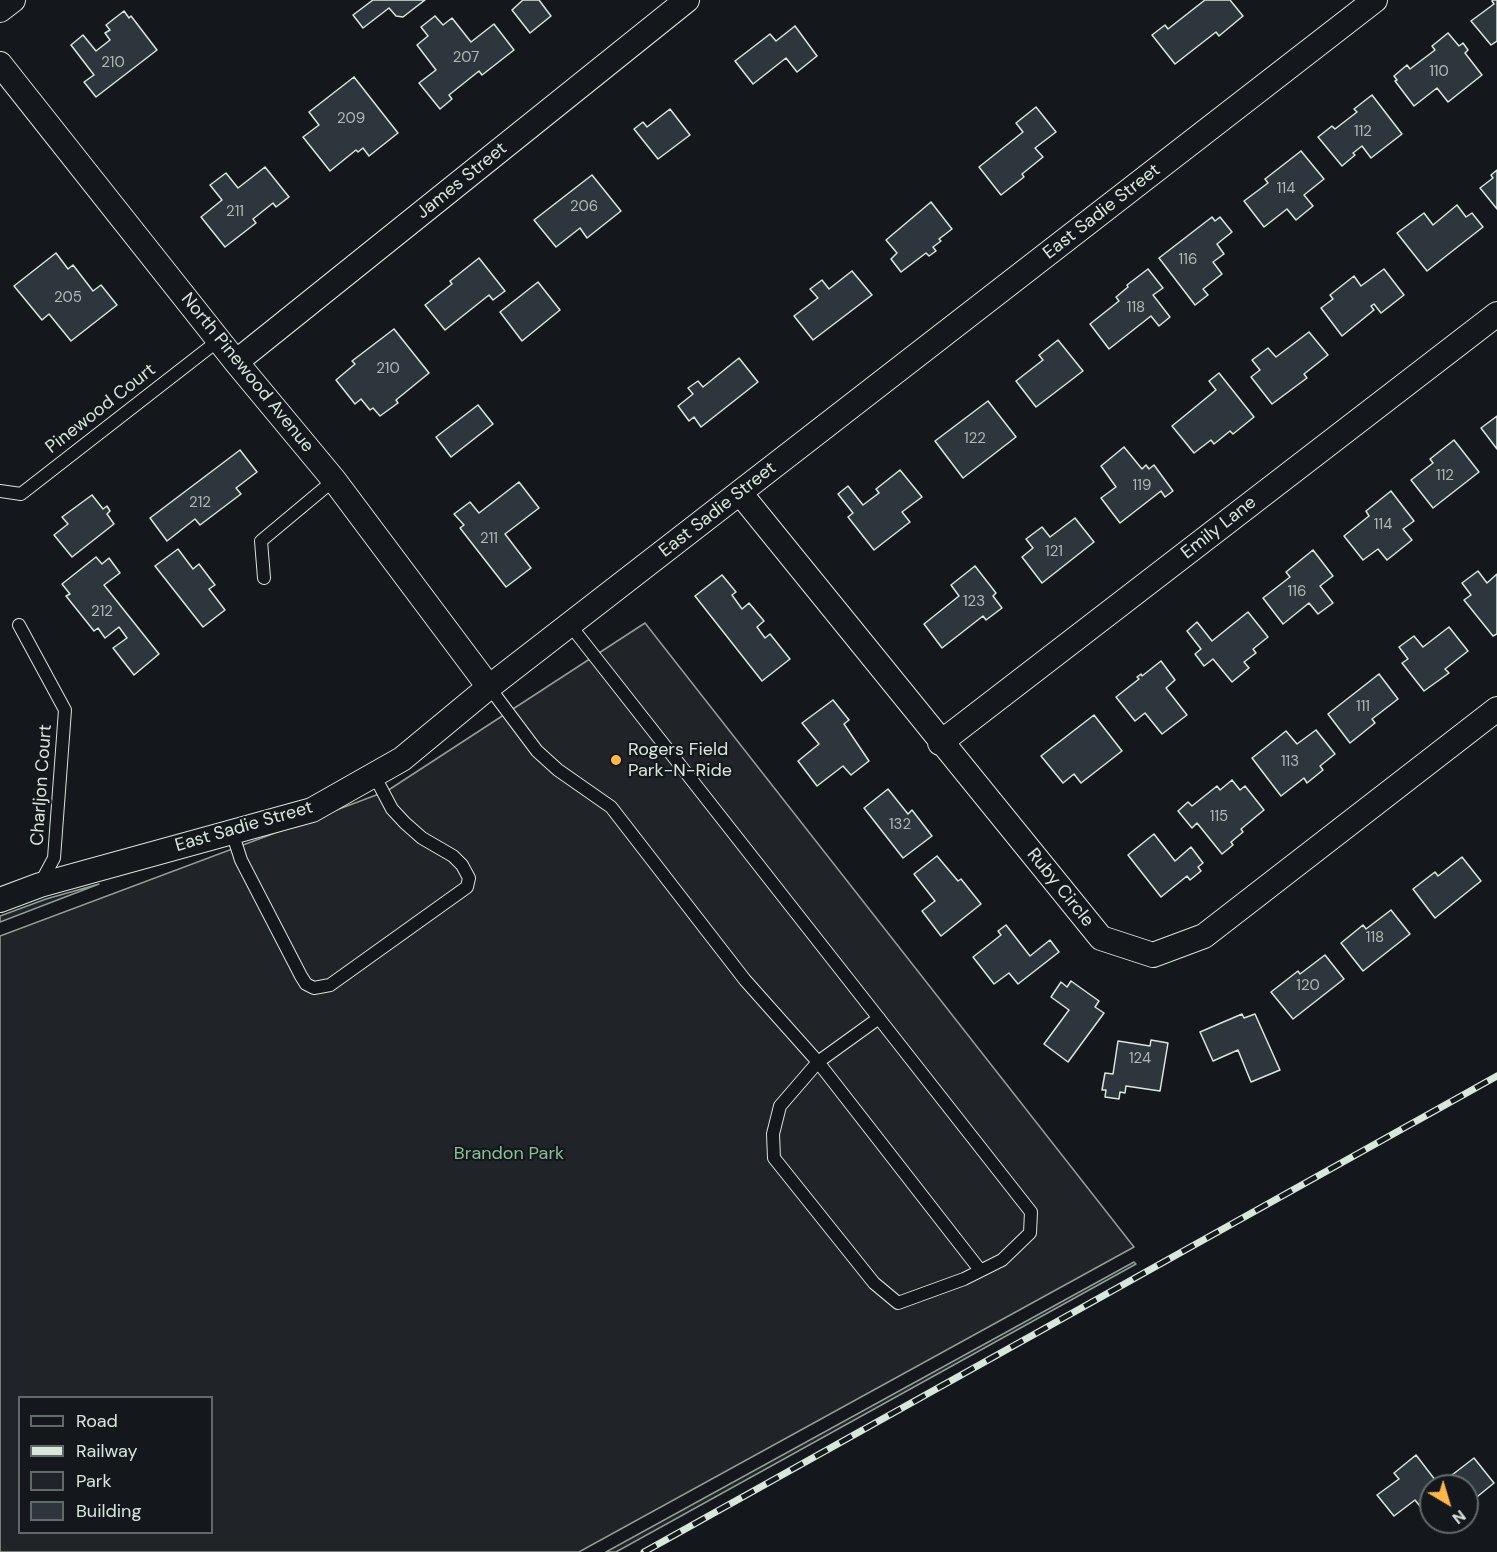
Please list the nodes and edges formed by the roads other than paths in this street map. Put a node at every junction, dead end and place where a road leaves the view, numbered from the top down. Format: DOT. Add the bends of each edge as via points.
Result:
graph roads {
  1 [pos="13,0"];
  2 [pos="687,0"];
  3 [pos="1375,0"];
  4 [pos="0,10"];
  5 [pos="0,64"];
  6 [pos="1497,314"];
  7 [pos="219,340"];
  8 [pos="236,362"];
  9 [pos="334,480"];
  10 [pos="0,491"];
  11 [pos="740,493"];
  12 [pos="264,578"];
  13 [pos="19,625"];
  14 [pos="570,625"];
  15 [pos="489,687"];
  16 [pos="1497,709"];
  17 [pos="940,742"];
  18 [pos="374,775"];
  19 [pos="232,832"];
  20 [pos="40,885"];
  21 [pos="0,900"];
  22 [pos="879,1018"];
  23 [pos="818,1062"];
  24 [pos="980,1270"];
  1 -- 4 [label="street"];
  2 -- 8 [label="street, James Street"];
  3 -- 11 [label="street, East Sadie Street"];
  5 -- 7 [label="street, North Pinewood Avenue"];
  6 -- 17 [label="street, Emily Lane"];
  7 -- 8 [label="street, North Pinewood Avenue"];
  7 -- 10 [label="lane, Pinewood Court" via="21,494"];
  8 -- 9 [label="street, North Pinewood Avenue"];
  9 -- 12 [label="lane" via="261,541"];
  9 -- 15 [label="street, North Pinewood Avenue"];
  11 -- 14 [label="street, East Sadie Street"];
  11 -- 17 [label="street, Ruby Circle"];
  13 -- 20 [label="lane, Charljon Court" via="65,710 54,858"];
  14 -- 15 [label="street, East Sadie Street"];
  14 -- 22 [label="lane"];
  15 -- 18 [label="street, East Sadie Street" via="402,759"];
  15 -- 23 [label="lane" via="537,751 611,807 745,980"];
  16 -- 17 [label="street, Ruby Circle" via="1204,936 1153,955 1101,939"];
  18 -- 19 [label="street, East Sadie Street" via="312,810"];
  18 -- 19 [label="lane" via="392,809 422,838 453,856 470,879 467,886 330,985 314,988 306,984 241,860"];
  19 -- 20 [label="street, East Sadie Street"];
  20 -- 21 [label="street, East Sadie Street"];
  22 -- 23 [label="lane"];
  22 -- 24 [label="lane" via="1031,1212 1030,1233 1002,1260"];
  23 -- 24 [label="lane"];
  23 -- 24 [label="lane" via="780,1106 773,1134 774,1158 874,1283 898,1303"];
}
